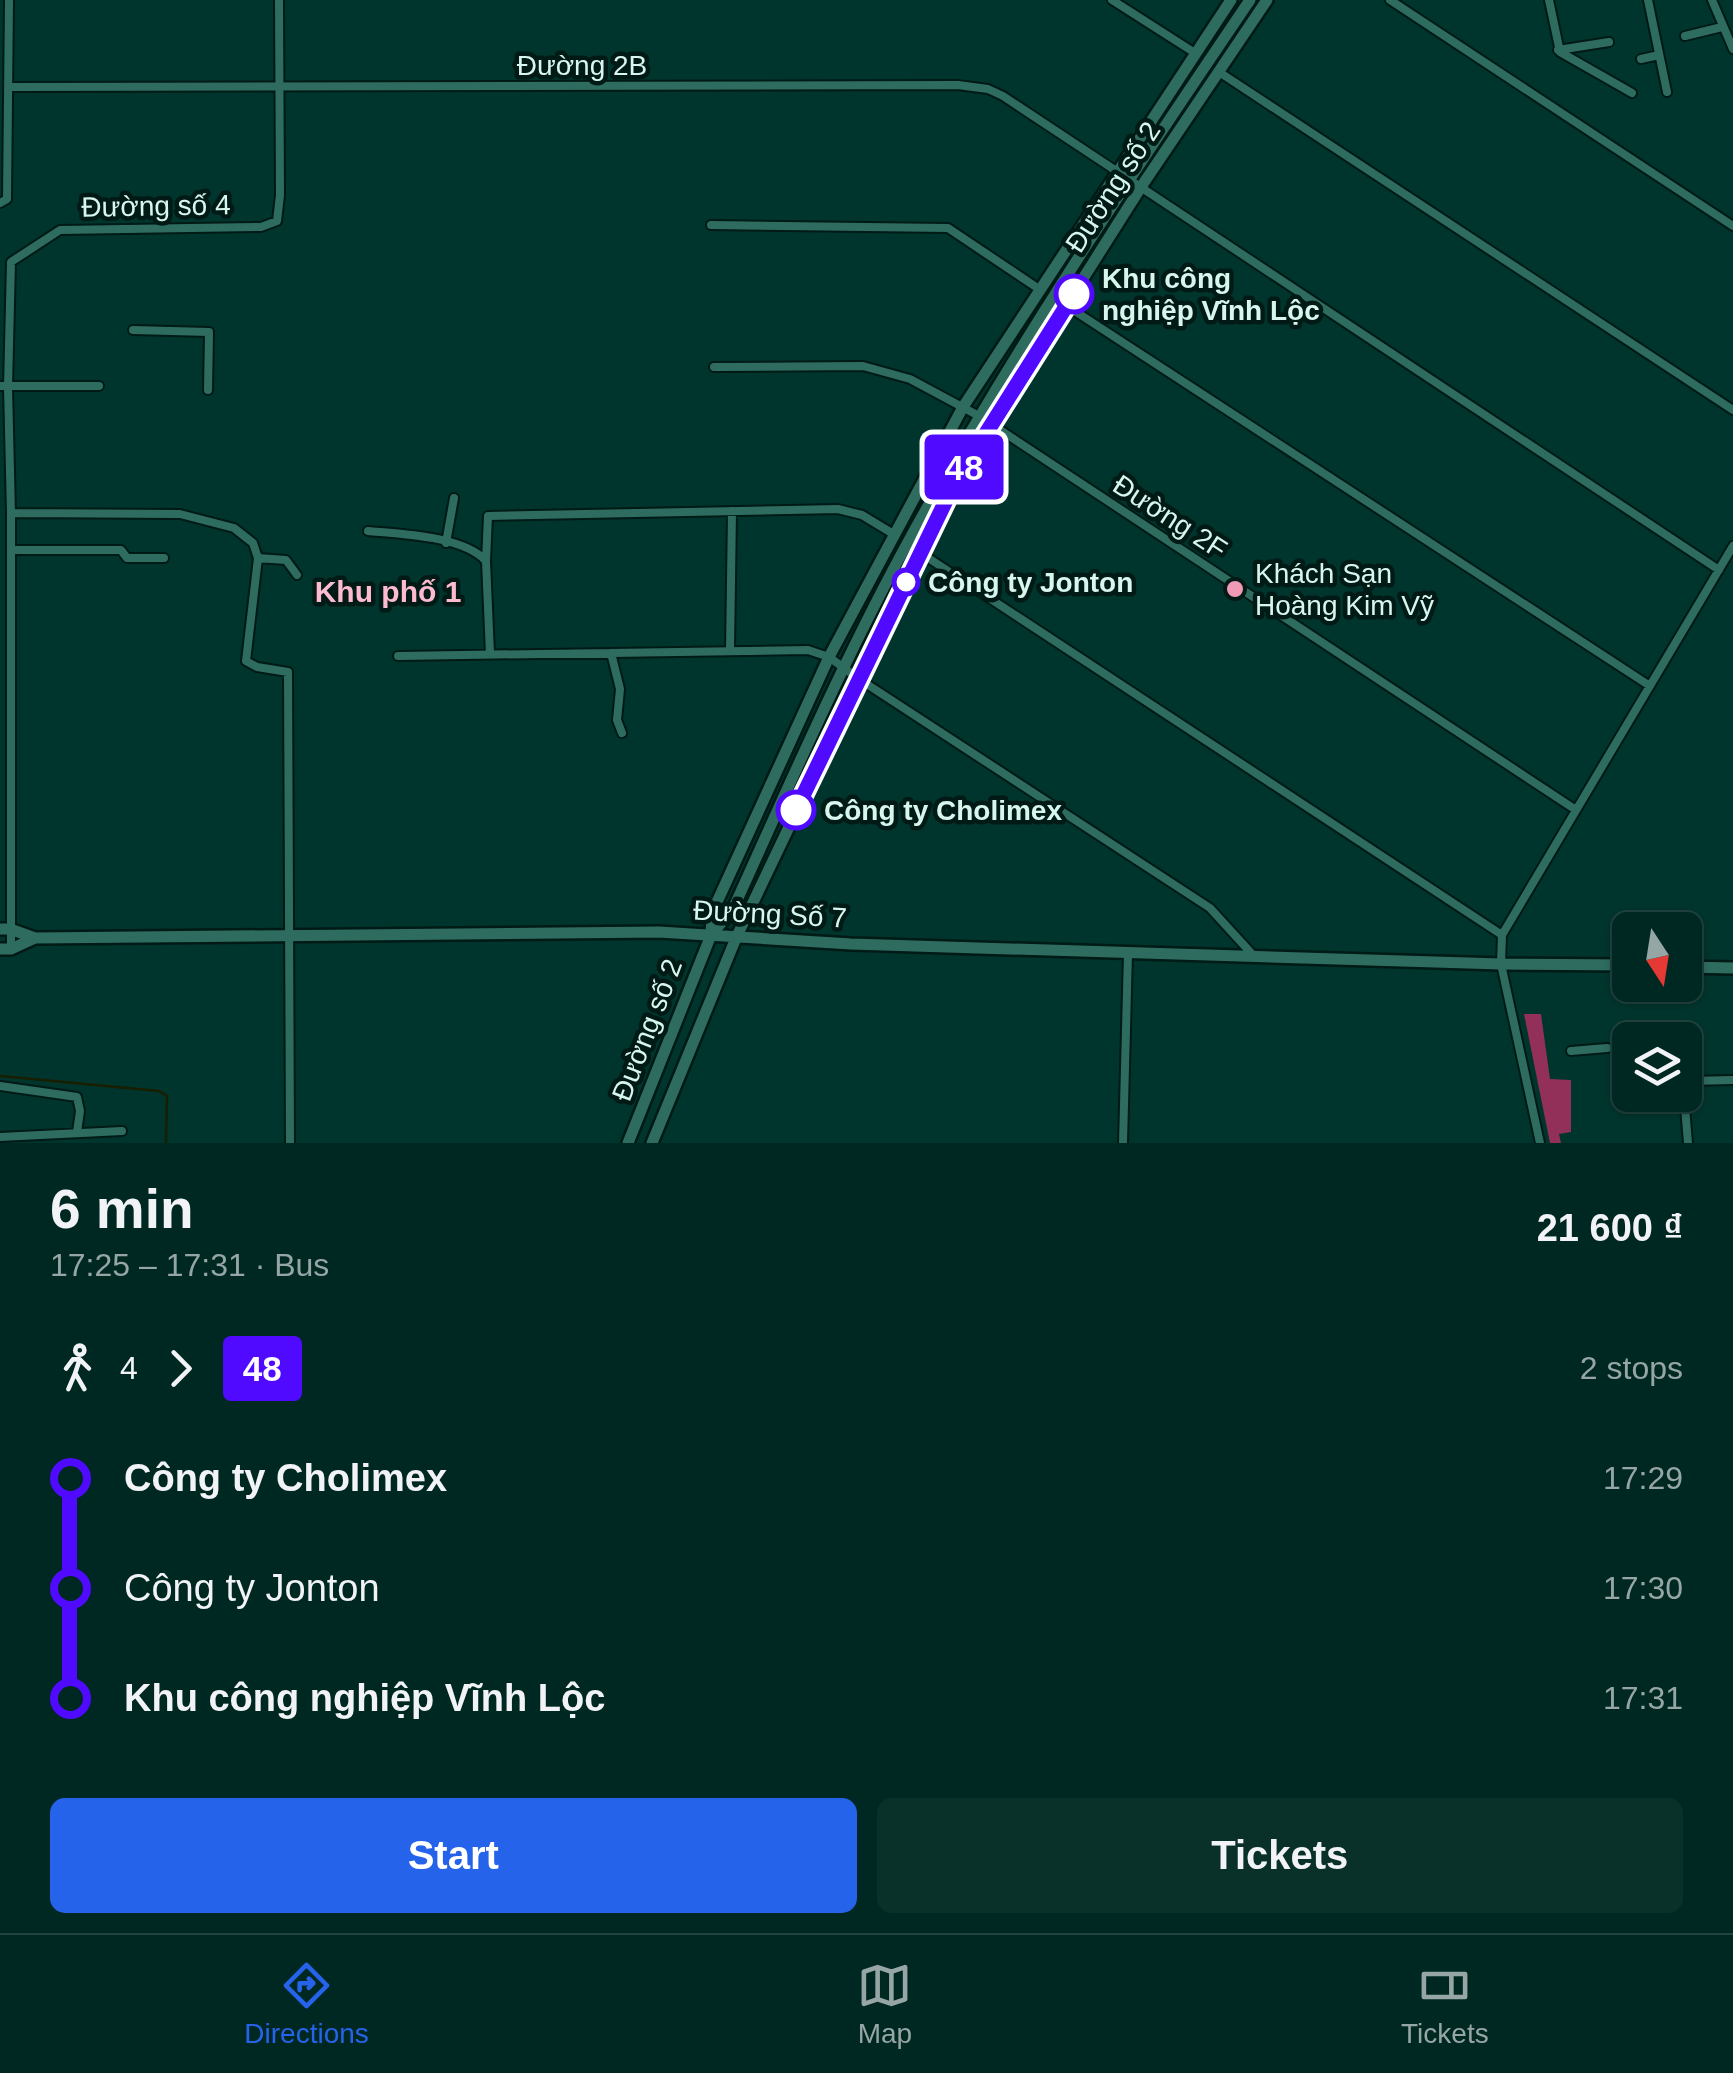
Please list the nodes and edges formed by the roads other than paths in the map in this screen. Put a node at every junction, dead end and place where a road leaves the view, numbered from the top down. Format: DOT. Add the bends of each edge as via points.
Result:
graph roads {
  1 [pos="9,0"];
  2 [pos="279,0"];
  3 [pos="1112,0"];
  4 [pos="1231,0"];
  5 [pos="1250,0"];
  6 [pos="1267,0"];
  7 [pos="1390,0"];
  8 [pos="1549,0"];
  9 [pos="1648,0"];
  10 [pos="1712,0"];
  11 [pos="1722,27"];
  12 [pos="1685,36"];
  13 [pos="1609,42"];
  14 [pos="1558,50"];
  15 [pos="1733,50"];
  16 [pos="1195,54"];
  17 [pos="1660,55"];
  18 [pos="1641,59"];
  19 [pos="1218,72"];
  20 [pos="9,86"];
  21 [pos="279,87"];
  22 [pos="1668,92"];
  23 [pos="1632,93"];
  24 [pos="5,129"];
  25 [pos="1117,169"];
  26 [pos="1129,178"];
  27 [pos="1141,187"];
  28 [pos="0,203"];
  29 [pos="711,225"];
  30 [pos="1733,226"];
  31 [pos="1039,289"];
  32 [pos="1067,306"];
  33 [pos="134,330"];
  34 [pos="714,367"];
  35 [pos="4,386"];
  36 [pos="99,386"];
  37 [pos="208,390"];
  38 [pos="963,406"];
  39 [pos="1733,410"];
  40 [pos="979,416"];
  41 [pos="991,425"];
  42 [pos="454,498"];
  43 [pos="732,510"];
  44 [pos="11,514"];
  45 [pos="368,531"];
  46 [pos="894,535"];
  47 [pos="446,544"];
  48 [pos="907,544"];
  49 [pos="1733,546"];
  50 [pos="11,550"];
  51 [pos="920,553"];
  52 [pos="164,558"];
  53 [pos="258,558"];
  54 [pos="486,560"];
  55 [pos="1719,570"];
  56 [pos="297,575"];
  57 [pos="730,651"];
  58 [pos="611,653"];
  59 [pos="490,654"];
  60 [pos="398,656"];
  61 [pos="829,657"];
  62 [pos="845,668"];
  63 [pos="859,680"];
  64 [pos="1650,686"];
  65 [pos="622,733"];
  66 [pos="1576,810"];
  67 [pos="732,910"];
  68 [pos="5,929"];
  69 [pos="711,935"];
  70 [pos="1502,935"];
  71 [pos="288,936"];
  72 [pos="35,938"];
  73 [pos="736,938"];
  74 [pos="5,949"];
  75 [pos="1128,951"];
  76 [pos="1252,954"];
  77 [pos="1501,964"];
  78 [pos="1612,965"];
  79 [pos="1702,967"];
  80 [pos="1733,968"];
  81 [pos="1607,1048"];
  82 [pos="1571,1051"];
  83 [pos="1733,1080"];
  84 [pos="1702,1081"];
  85 [pos="0,1086"];
  86 [pos="1685,1112"];
  87 [pos="122,1130"];
  88 [pos="71,1136"];
  89 [pos="0,1137"];
  90 [pos="24,1139"];
  91 [pos="290,1143"];
  92 [pos="628,1143"];
  93 [pos="652,1143"];
  94 [pos="1123,1143"];
  95 [pos="1540,1143"];
  96 [pos="1688,1143"];
  1 -- 20 [label="street"];
  2 -- 21 [label="street"];
  3 -- 16 [label="street"];
  4 -- 16 [label="main road, Đường số 2"];
  5 -- 26 [label="main road, Đường số 2"];
  6 -- 19 [label="main road, Đường số 2"];
  7 -- 30 [label="street"];
  8 -- 14 [label="street"];
  9 -- 17 [label="street"];
  10 -- 11 [label="street"];
  11 -- 12 [label="street"];
  11 -- 15 [label="street"];
  13 -- 14 [label="street"];
  14 -- 23 [label="street"];
  16 -- 25 [label="main road, Đường số 2"];
  17 -- 18 [label="street"];
  17 -- 22 [label="street"];
  19 -- 27 [label="main road, Đường số 2"];
  19 -- 39 [label="street"];
  20 -- 21 [label="street, Đường 2B"];
  20 -- 24 [label="street"];
  21 -- 25 [label="street, Đường 2B" via="973,86 1004,96"];
  21 -- 35 [label="street, Đường số 4" via="277,221 260,227 60,230 11,262"];
  24 -- 28 [label="street" via="7,199"];
  25 -- 26 [label="street, Đường 2B"];
  25 -- 31 [label="main road, Đường số 2"];
  26 -- 27 [label="street, Đường 2B"];
  26 -- 40 [label="main road, Đường số 2"];
  27 -- 32 [label="main road, Đường số 2"];
  27 -- 55 [label="street, Đường 2B"];
  29 -- 31 [label="street" via="948,228"];
  31 -- 38 [label="main road, Đường số 2"];
  32 -- 41 [label="main road, Đường số 2"];
  32 -- 64 [label="street"];
  33 -- 37 [label="street" via="209,332"];
  34 -- 38 [label="street, Đường 2F" via="863,366 910,379"];
  35 -- 36 [label="street"];
  35 -- 44 [label="street, Đường số 4"];
  38 -- 40 [label="street, Đường 2F"];
  38 -- 46 [label="main road, Đường số 2"];
  40 -- 41 [label="street, Đường 2F"];
  40 -- 48 [label="main road, Đường số 2"];
  41 -- 51 [label="main road, Đường số 2"];
  41 -- 66 [label="street, Đường 2F"];
  42 -- 47 [label="street"];
  43 -- 46 [label="street" via="838,509"];
  43 -- 54 [label="street" via="488,516"];
  43 -- 57 [label="street"];
  44 -- 50 [label="street, Đường số 4"];
  44 -- 53 [label="street" via="180,514 234,528 253,543"];
  45 -- 47 [label="street"];
  46 -- 61 [label="main road, Đường số 2"];
  47 -- 54 [label="street"];
  48 -- 51 [label="street"];
  48 -- 62 [label="main road, Đường số 2"];
  49 -- 55 [label="street"];
  50 -- 52 [label="street" via="121,550 127,558"];
  50 -- 68 [label="street, Đường số 4"];
  51 -- 63 [label="main road, Đường số 2"];
  51 -- 70 [label="street"];
  53 -- 56 [label="street" via="286,560"];
  53 -- 71 [label="street" via="246,661 288,672"];
  54 -- 59 [label="street"];
  55 -- 64 [label="street"];
  57 -- 58 [label="street"];
  57 -- 61 [label="street" via="808,650"];
  58 -- 59 [label="street"];
  58 -- 65 [label="street"];
  59 -- 60 [label="street"];
  61 -- 62 [label="street"];
  61 -- 69 [label="main road, Đường số 2" via="712,913"];
  62 -- 63 [label="street"];
  62 -- 67 [label="main road, Đường số 2"];
  63 -- 73 [label="main road, Đường số 2"];
  63 -- 76 [label="street" via="1210,908"];
  64 -- 66 [label="street"];
  66 -- 70 [label="street"];
  67 -- 69 [label="main road, Đường số 2"];
  67 -- 73 [label="main road"];
  68 -- 72 [label="main road, Đường Số 7"];
  68 -- 74 [label="street, Đường số 4"];
  69 -- 71 [label="main road, Đường Số 7"];
  69 -- 73 [label="main road, Đường Số 7"];
  69 -- 92 [label="main road, Đường số 2"];
  70 -- 77 [label="street"];
  71 -- 72 [label="main road, Đường Số 7"];
  71 -- 91 [label="street"];
  72 -- 74 [label="main road, Đường Số 7"];
  73 -- 75 [label="main road, Đường Số 7"];
  73 -- 93 [label="main road, Đường số 2"];
  75 -- 76 [label="main road, Đường Số 7"];
  75 -- 94 [label="street"];
  76 -- 77 [label="main road, Đường Số 7"];
  77 -- 78 [label="main road, Đường Số 7"];
  77 -- 95 [label="street"];
  79 -- 80 [label="main road"];
  81 -- 82 [label="street"];
  83 -- 84 [label="street"];
  85 -- 88 [label="street" via="77,1098"];
  86 -- 96 [label="street"];
  87 -- 88 [label="street"];
  88 -- 90 [label="street"];
  89 -- 90 [label="street"];
}
